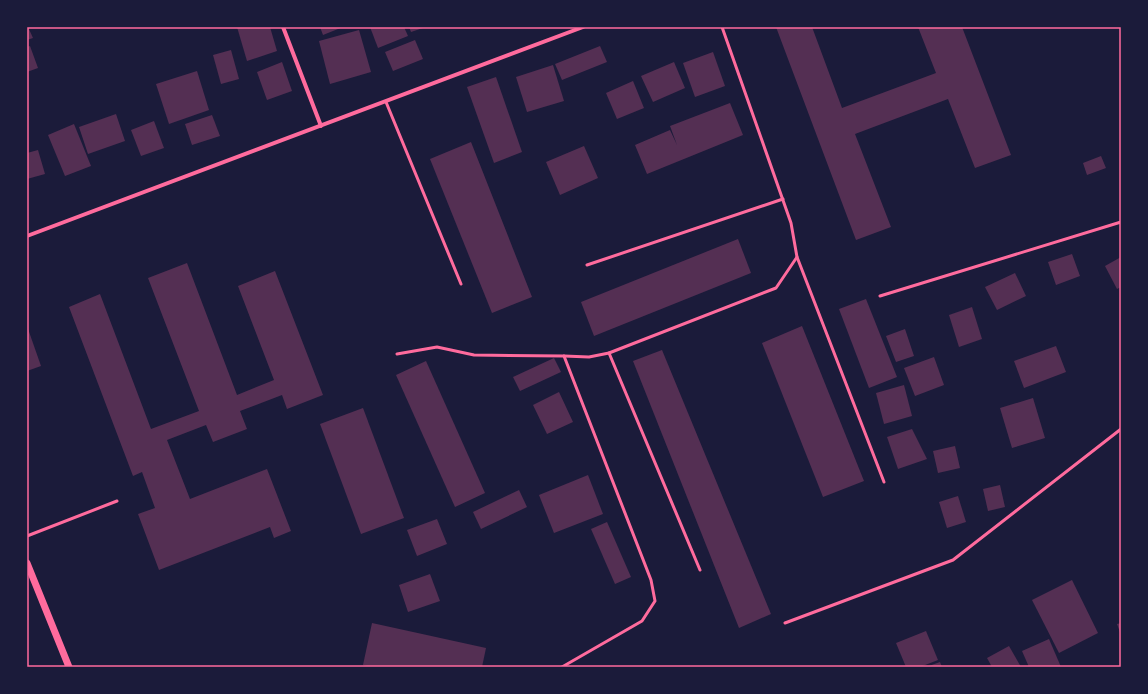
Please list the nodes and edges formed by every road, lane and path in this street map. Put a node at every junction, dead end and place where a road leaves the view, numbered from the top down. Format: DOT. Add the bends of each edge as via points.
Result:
graph roads {
  1 [pos="284,27"];
  2 [pos="583,27"];
  3 [pos="722,27"];
  4 [pos="386,102"];
  5 [pos="321,126"];
  6 [pos="783,199"];
  7 [pos="1121,222"];
  8 [pos="27,236"];
  9 [pos="797,257"];
  10 [pos="587,265"];
  11 [pos="462,284"];
  12 [pos="880,296"];
  13 [pos="609,352"];
  14 [pos="397,354"];
  15 [pos="564,356"];
  16 [pos="1121,429"];
  17 [pos="884,482"];
  18 [pos="117,501"];
  19 [pos="27,536"];
  20 [pos="27,563"];
  21 [pos="700,570"];
  22 [pos="786,623"];
  23 [pos="69,667"];
  24 [pos="562,667"];
  1 -- 5 [label="street"];
  2 -- 4 [label="street"];
  3 -- 6 [label="lane"];
  4 -- 5 [label="street"];
  4 -- 11 [label="lane"];
  5 -- 8 [label="street"];
  6 -- 9 [label="lane" via="791,223"];
  6 -- 10 [label="lane"];
  7 -- 12 [label="lane"];
  9 -- 13 [label="lane" via="776,288"];
  9 -- 17 [label="lane"];
  13 -- 15 [label="lane" via="589,357"];
  13 -- 21 [label="lane"];
  14 -- 15 [label="lane" via="437,347 474,356"];
  15 -- 24 [label="lane" via="651,580 655,601 642,621"];
  16 -- 22 [label="lane" via="953,560"];
  18 -- 19 [label="lane"];
  20 -- 23 [label="street"];
}
